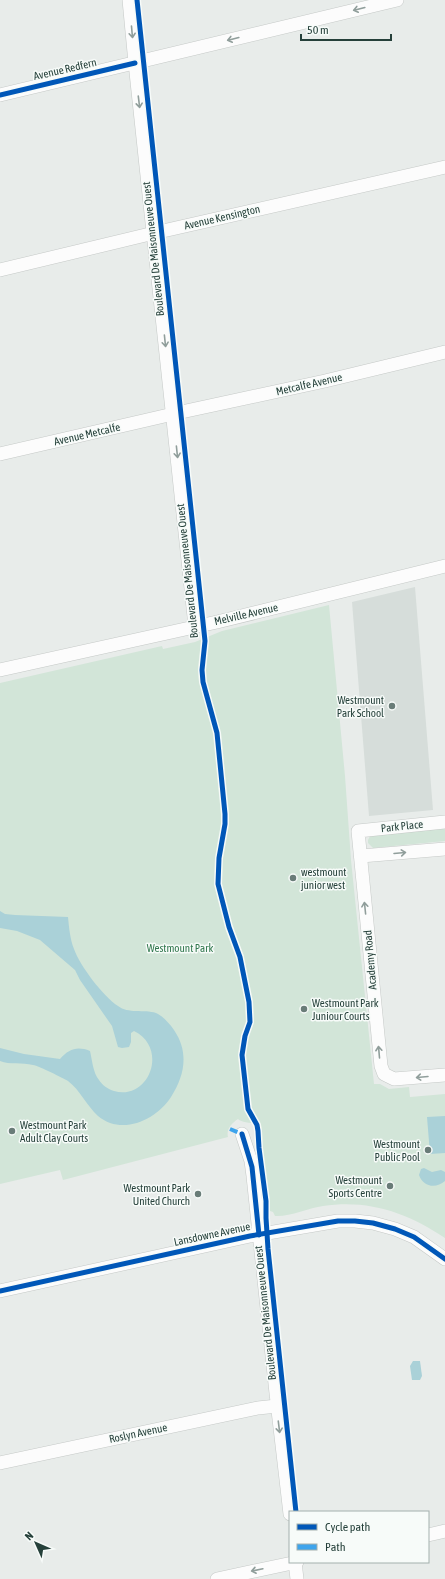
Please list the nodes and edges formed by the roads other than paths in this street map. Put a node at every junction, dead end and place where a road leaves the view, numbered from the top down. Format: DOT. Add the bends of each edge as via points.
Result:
graph roads {
  1 [pos="129,0"];
  2 [pos="397,0"];
  3 [pos="135,63"];
  4 [pos="0,95"];
  5 [pos="445,167"];
  6 [pos="154,233"];
  7 [pos="0,270"];
  8 [pos="445,352"];
  9 [pos="173,413"];
  10 [pos="0,454"];
  11 [pos="445,566"];
  12 [pos="195,626"];
  13 [pos="0,670"];
  14 [pos="445,822"];
  15 [pos="358,831"];
  16 [pos="445,848"];
  17 [pos="361,856"];
  18 [pos="445,1075"];
  19 [pos="242,1134"];
  20 [pos="259,1235"];
  21 [pos="445,1259"];
  22 [pos="0,1291"];
  23 [pos="277,1406"];
  24 [pos="0,1463"];
  25 [pos="290,1511"];
  26 [pos="445,1531"];
  27 [pos="429,1535"];
  28 [pos="291,1563"];
  29 [pos="296,1563"];
  30 [pos="217,1579"];
  31 [pos="297,1579"];
  1 -- 3 [label="street, Boulevard De Maisonneuve Ouest, one-way"];
  2 -- 3 [label="street, Avenue Redfern, one-way"];
  3 -- 4 [label="street, Avenue Redfern"];
  3 -- 6 [label="street, Boulevard De Maisonneuve Ouest, one-way"];
  5 -- 6 [label="street, Avenue Kensington"];
  6 -- 7 [label="street, Avenue Kensington"];
  6 -- 9 [label="street, Boulevard De Maisonneuve Ouest, one-way"];
  8 -- 9 [label="street, Metcalfe Avenue" via="325,381"];
  9 -- 10 [label="street, Avenue Metcalfe"];
  9 -- 12 [label="street, Boulevard De Maisonneuve Ouest, one-way"];
  11 -- 12 [label="street, Melville Avenue"];
  12 -- 13 [label="street, Melville Avenue"];
  14 -- 15 [label="street, Park Place"];
  15 -- 17 [label="street, Academy Road"];
  17 -- 16 [label="street, one-way"];
  18 -- 17 [label="street, Academy Road, one-way" via="394,1079 382,1070"];
  19 -- 20 [label="street, Boulevard De Maisonneuve Ouest" via="252,1167"];
  20 -- 21 [label="street, Lansdowne Avenue" via="329,1222 364,1222 381,1225 414,1237"];
  20 -- 22 [label="street, Lansdowne Avenue"];
  20 -- 23 [label="street, Boulevard De Maisonneuve Ouest"];
  23 -- 24 [label="street, Roslyn Avenue"];
  23 -- 25 [label="street, Boulevard De Maisonneuve Ouest, one-way"];
  26 -- 27 [label="street"];
  28 -- 30 [label="street, one-way"];
  29 -- 31 [label="street"];
}
